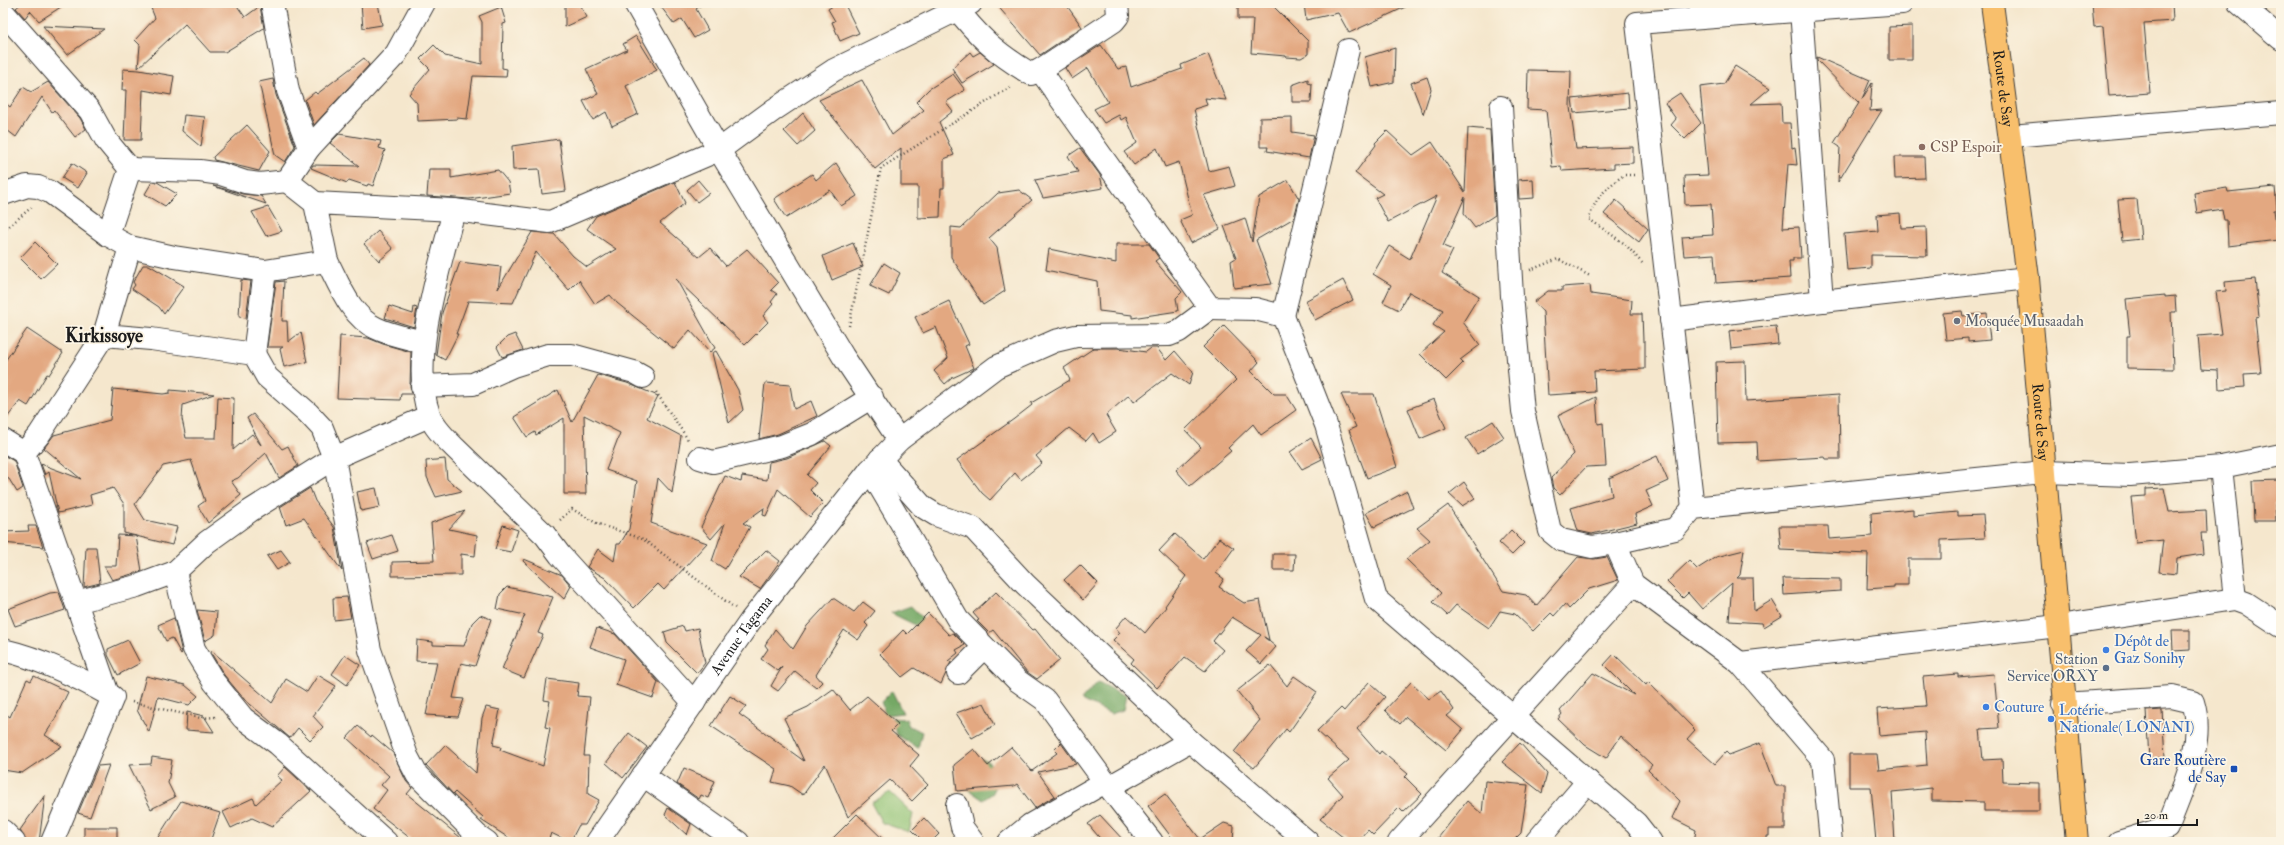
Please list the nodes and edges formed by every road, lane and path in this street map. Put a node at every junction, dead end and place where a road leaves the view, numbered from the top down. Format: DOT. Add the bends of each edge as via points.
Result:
graph roads {
  1 [pos="272,3"];
  2 [pos="424,3"];
  3 [pos="635,3"];
  4 [pos="1117,3"];
  5 [pos="1902,3"];
  6 [pos="1992,3"];
  7 [pos="2239,3"];
  8 [pos="960,5"];
  9 [pos="1801,10"];
  10 [pos="3,12"];
  11 [pos="2281,39"];
  12 [pos="1348,50"];
  13 [pos="1036,72"];
  14 [pos="1501,107"];
  15 [pos="2281,113"];
  16 [pos="2011,136"];
  17 [pos="309,148"];
  18 [pos="719,150"];
  19 [pos="130,169"];
  20 [pos="1655,176"];
  21 [pos="286,181"];
  22 [pos="50,192"];
  23 [pos="3,194"];
  24 [pos="315,203"];
  25 [pos="454,210"];
  26 [pos="3,231"];
  27 [pos="108,235"];
  28 [pos="130,247"];
  29 [pos="327,261"];
  30 [pos="1645,266"];
  31 [pos="265,271"];
  32 [pos="1590,276"];
  33 [pos="2028,278"];
  34 [pos="1512,296"];
  35 [pos="1822,301"];
  36 [pos="1210,308"];
  37 [pos="1283,316"];
  38 [pos="1671,320"];
  39 [pos="104,335"];
  40 [pos="423,342"];
  41 [pos="254,354"];
  42 [pos="843,356"];
  43 [pos="643,377"];
  44 [pos="422,386"];
  45 [pos="872,397"];
  46 [pos="429,416"];
  47 [pos="3,440"];
  48 [pos="898,440"];
  49 [pos="24,453"];
  50 [pos="2281,455"];
  51 [pos="334,458"];
  52 [pos="700,458"];
  53 [pos="875,464"];
  54 [pos="2221,467"];
  55 [pos="2044,472"];
  56 [pos="1693,508"];
  57 [pos="545,535"];
  58 [pos="1615,543"];
  59 [pos="175,572"];
  60 [pos="1633,584"];
  61 [pos="2235,598"];
  62 [pos="76,602"];
  63 [pos="751,620"];
  64 [pos="2058,626"];
  65 [pos="2281,626"];
  66 [pos="984,647"];
  67 [pos="3,650"];
  68 [pos="1740,663"];
  69 [pos="958,673"];
  70 [pos="110,696"];
  71 [pos="694,703"];
  72 [pos="2063,704"];
  73 [pos="1513,717"];
  74 [pos="243,718"];
  75 [pos="1190,741"];
  76 [pos="643,775"];
  77 [pos="1588,781"];
  78 [pos="1107,785"];
  79 [pos="957,805"];
  80 [pos="3,831"];
  81 [pos="1150,841"];
  82 [pos="14,842"];
  83 [pos="52,842"];
  84 [pos="386,842"];
  85 [pos="487,842"];
  86 [pos="597,842"];
  87 [pos="738,842"];
  88 [pos="973,842"];
  89 [pos="1009,842"];
  90 [pos="1308,842"];
  91 [pos="1399,842"];
  92 [pos="1536,842"];
  93 [pos="1651,842"];
  94 [pos="1831,842"];
  95 [pos="2077,842"];
  96 [pos="2119,842"];
  1 -- 17 [label="street" via="288,91"];
  2 -- 17 [label="street" via="396,54"];
  3 -- 18 [label="street"];
  4 -- 13 [label="street" via="1118,16 1114,21"];
  5 -- 9 [label="street"];
  6 -- 16 [label="main road, Route de Say"];
  7 -- 11 [label="street"];
  8 -- 13 [label="street" via="981,38 1001,56"];
  8 -- 18 [label="street" via="834,70"];
  9 -- 20 [label="street" via="1637,23"];
  9 -- 35 [label="street"];
  10 -- 19 [label="street" via="90,111 106,140"];
  12 -- 37 [label="street"];
  13 -- 36 [label="street"];
  13 -- 42 [label="path" via="881,168"];
  14 -- 34 [label="street"];
  15 -- 16 [label="street"];
  16 -- 33 [label="main road, Route de Say"];
  17 -- 21 [label="street"];
  18 -- 25 [label="street" via="550,222"];
  18 -- 42 [label="street"];
  19 -- 21 [label="street" via="200,172 260,184"];
  19 -- 27 [label="street"];
  20 -- 30 [label="path" via="1624,175 1601,194 1592,206 1588,219 1625,244"];
  20 -- 38 [label="street"];
  21 -- 24 [label="street"];
  22 -- 23 [label="street" via="27,186"];
  22 -- 26 [label="path"];
  22 -- 27 [label="street"];
  24 -- 25 [label="street"];
  24 -- 29 [label="street"];
  25 -- 40 [label="street"];
  27 -- 28 [label="street"];
  28 -- 31 [label="street" via="174,257"];
  28 -- 39 [label="street"];
  29 -- 31 [label="street"];
  29 -- 40 [label="street" via="345,296 366,322 376,328"];
  31 -- 41 [label="street"];
  32 -- 34 [label="path" via="1558,259 1531,270"];
  33 -- 35 [label="street"];
  33 -- 55 [label="main road, Route de Say"];
  34 -- 58 [label="street" via="1523,411 1550,531 1561,540 1592,547"];
  35 -- 38 [label="street"];
  36 -- 37 [label="street" via="1255,309"];
  36 -- 48 [label="street, Avenue Tagama" via="1179,331 1169,335 1076,336 1042,347 996,367"];
  37 -- 73 [label="street" via="1326,425 1376,599"];
  38 -- 56 [label="street"];
  39 -- 41 [label="street"];
  39 -- 49 [label="street" via="39,435"];
  40 -- 44 [label="street"];
  41 -- 51 [label="street" via="267,377 322,428"];
  42 -- 45 [label="street"];
  43 -- 44 [label="street" via="634,372 572,355 548,355 513,366 473,384"];
  43 -- 52 [label="path" via="665,403"];
  44 -- 46 [label="street"];
  45 -- 48 [label="street"];
  45 -- 52 [label="street" via="812,434 782,446 713,462"];
  46 -- 51 [label="street"];
  46 -- 57 [label="street" via="455,448"];
  47 -- 49 [label="street"];
  48 -- 53 [label="street, Avenue Tagama"];
  49 -- 62 [label="street"];
  50 -- 54 [label="street"];
  51 -- 59 [label="street" via="213,538"];
  51 -- 85 [label="street" via="370,650 407,756 417,775"];
  53 -- 63 [label="street, Avenue Tagama"];
  53 -- 66 [label="street" via="958,620"];
  53 -- 75 [label="street" via="923,507 936,515 973,528 1025,584"];
  54 -- 55 [label="street" via="2130,475"];
  54 -- 61 [label="street"];
  55 -- 56 [label="street"];
  55 -- 64 [label="main road, Route de Say"];
  56 -- 58 [label="street" via="1675,529"];
  57 -- 63 [label="path" via="572,509 598,524 643,538"];
  57 -- 71 [label="street"];
  58 -- 60 [label="street"];
  59 -- 62 [label="street" via="137,586"];
  59 -- 74 [label="street" via="194,649 214,682"];
  60 -- 68 [label="street"];
  60 -- 73 [label="street"];
  61 -- 64 [label="street"];
  61 -- 65 [label="street"];
  62 -- 70 [label="street"];
  63 -- 71 [label="street, Avenue Tagama"];
  64 -- 68 [label="street"];
  64 -- 72 [label="main road, Route de Say"];
  66 -- 69 [label="street"];
  66 -- 78 [label="street" via="1018,681 1045,700"];
  67 -- 70 [label="street" via="59,668"];
  68 -- 94 [label="street" via="1823,760"];
  70 -- 74 [label="path" via="201,718"];
  70 -- 83 [label="street"];
  71 -- 76 [label="street, Avenue Tagama"];
  72 -- 95 [label="main road, Route de Say"];
  72 -- 96 [label="street" via="2172,697 2193,702 2196,712 2196,748 2168,827"];
  73 -- 77 [label="street"];
  73 -- 91 [label="street"];
  74 -- 84 [label="street" via="278,744"];
  75 -- 78 [label="street"];
  75 -- 90 [label="street"];
  76 -- 86 [label="street, Avenue Tagama"];
  76 -- 87 [label="street"];
  77 -- 92 [label="street"];
  77 -- 93 [label="street" via="1636,823"];
  78 -- 81 [label="street"];
  78 -- 89 [label="street" via="1030,825"];
  79 -- 88 [label="street" via="962,827"];
  80 -- 82 [label="street"];
}
